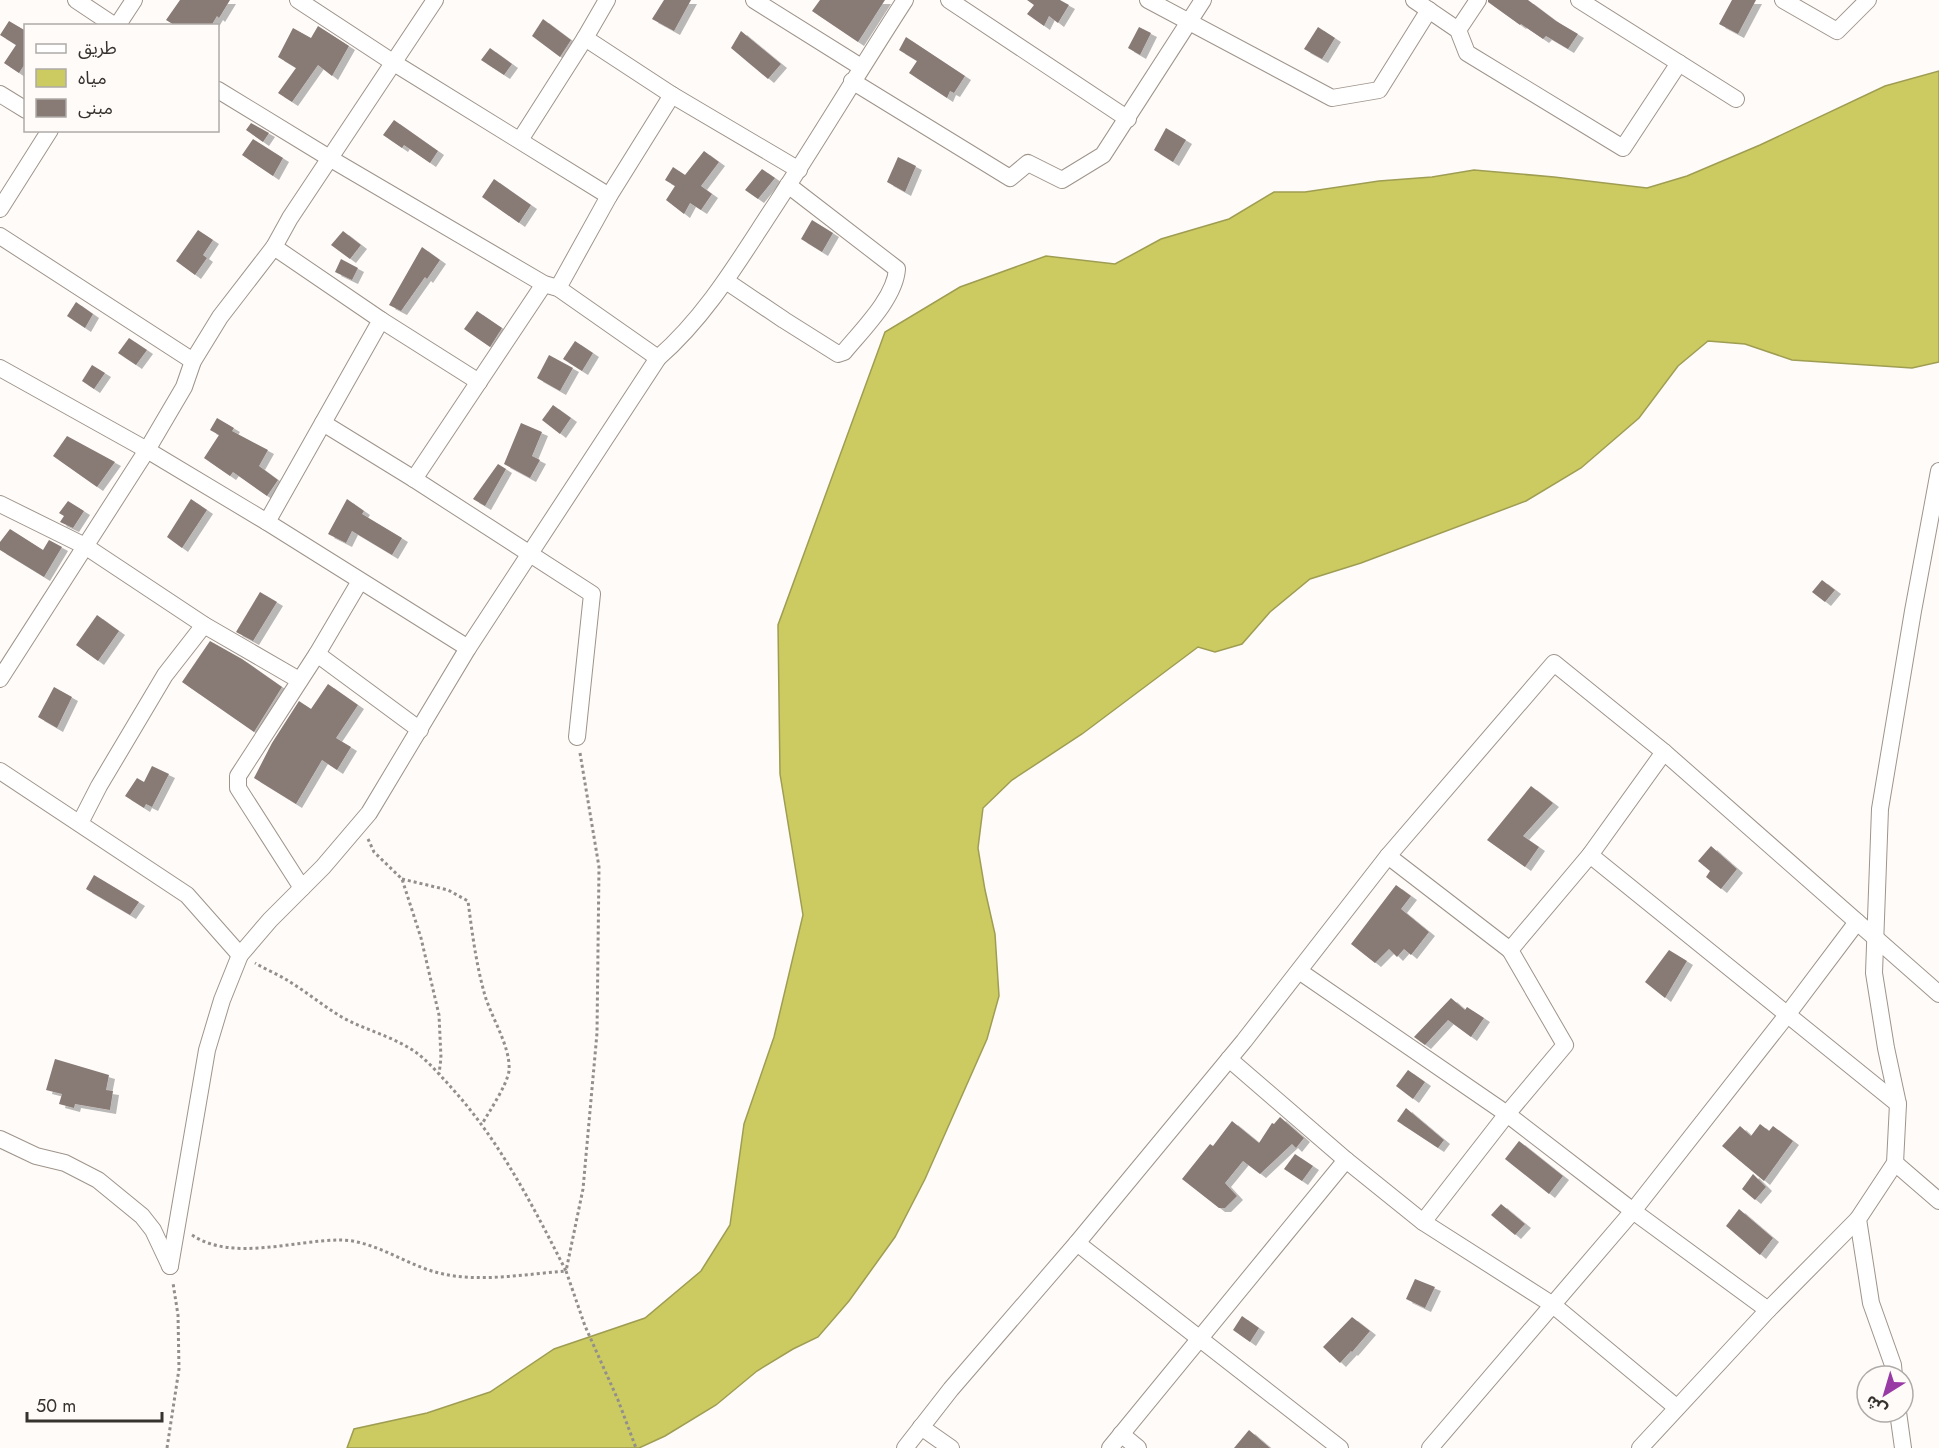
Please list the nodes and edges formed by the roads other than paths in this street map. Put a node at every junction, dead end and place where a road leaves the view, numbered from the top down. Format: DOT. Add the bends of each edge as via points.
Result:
graph roads {
  1 [pos="76,0"];
  2 [pos="134,0"];
  3 [pos="298,0"];
  4 [pos="435,0"];
  5 [pos="607,0"];
  6 [pos="754,0"];
  7 [pos="905,0"];
  8 [pos="949,0"];
  9 [pos="1149,0"];
  10 [pos="1203,0"];
  11 [pos="1414,0"];
  12 [pos="1478,0"];
  13 [pos="1580,0"];
  14 [pos="1783,0"];
  15 [pos="1868,0"];
  16 [pos="1429,10"];
  17 [pos="1189,23"];
  18 [pos="113,24"];
  19 [pos="117,24"];
  20 [pos="1458,30"];
  21 [pos="585,38"];
  22 [pos="394,63"];
  23 [pos="1679,63"];
  24 [pos="857,74"];
  25 [pos="219,91"];
  26 [pos="0,94"];
  27 [pos="672,95"];
  28 [pos="1736,99"];
  29 [pos="24,110"];
  30 [pos="1128,119"];
  31 [pos="49,132"];
  32 [pos="520,140"];
  33 [pos="331,159"];
  34 [pos="799,170"];
  35 [pos="788,185"];
  36 [pos="609,196"];
  37 [pos="0,209"];
  38 [pos="0,236"];
  39 [pos="274,247"];
  40 [pos="726,280"];
  41 [pos="551,286"];
  42 [pos="381,320"];
  43 [pos="658,358"];
  44 [pos="193,361"];
  45 [pos="0,368"];
  46 [pos="479,382"];
  47 [pos="323,423"];
  48 [pos="147,450"];
  49 [pos="1939,471"];
  50 [pos="414,479"];
  51 [pos="0,504"];
  52 [pos="267,522"];
  53 [pos="85,546"];
  54 [pos="531,554"];
  55 [pos="360,581"];
  56 [pos="204,625"];
  57 [pos="468,648"];
  58 [pos="316,654"];
  59 [pos="0,679"];
  60 [pos="299,680"];
  61 [pos="420,730"];
  62 [pos="577,737"];
  63 [pos="1664,752"];
  64 [pos="0,771"];
  65 [pos="80,823"];
  66 [pos="1590,855"];
  67 [pos="1388,856"];
  68 [pos="302,888"];
  69 [pos="1857,922"];
  70 [pos="1875,938"];
  71 [pos="1510,950"];
  72 [pos="240,955"];
  73 [pos="1299,971"];
  74 [pos="1939,994"];
  75 [pos="1787,1015"];
  76 [pos="1229,1059"];
  77 [pos="1898,1104"];
  78 [pos="1507,1114"];
  79 [pos="0,1139"];
  80 [pos="1346,1160"];
  81 [pos="1895,1163"];
  82 [pos="1939,1201"];
  83 [pos="1633,1211"];
  84 [pos="1858,1219"];
  85 [pos="1423,1222"];
  86 [pos="1077,1243"];
  87 [pos="1553,1305"];
  88 [pos="1768,1310"];
  89 [pos="1199,1338"];
  90 [pos="1893,1364"];
  91 [pos="1676,1407"];
  92 [pos="1900,1424"];
  93 [pos="921,1427"];
  94 [pos="1121,1434"];
  95 [pos="904,1448"];
  96 [pos="951,1448"];
  97 [pos="1110,1448"];
  98 [pos="1138,1448"];
  99 [pos="1340,1448"];
  100 [pos="1430,1448"];
  101 [pos="1640,1448"];
  102 [pos="1903,1448"];
  1 -- 18 [label="street"];
  2 -- 19 [label="street"];
  3 -- 22 [label="street"];
  4 -- 22 [label="street"];
  5 -- 21 [label="street"];
  6 -- 24 [label="street"];
  7 -- 24 [label="street"];
  8 -- 30 [label="street"];
  9 -- 17 [label="street"];
  10 -- 17 [label="street"];
  11 -- 16 [label="street"];
  12 -- 20 [label="street"];
  13 -- 23 [label="street"];
  14 -- 15 [label="street" via="1837,31"];
  16 -- 17 [label="street" via="1379,90 1332,98"];
  16 -- 20 [label="street"];
  17 -- 30 [label="street"];
  20 -- 23 [label="street" via="1467,53 1623,148"];
  21 -- 27 [label="street"];
  21 -- 32 [label="street"];
  22 -- 32 [label="street"];
  22 -- 33 [label="street"];
  23 -- 28 [label="street"];
  24 -- 30 [label="street" via="1010,178 1028,163 1062,180 1103,155"];
  24 -- 34 [label="street"];
  25 -- 33 [label="street"];
  26 -- 29 [label="street"];
  27 -- 34 [label="street"];
  27 -- 36 [label="street"];
  31 -- 37 [label="street"];
  32 -- 36 [label="street"];
  33 -- 39 [label="street"];
  33 -- 41 [label="street"];
  34 -- 35 [label="street"];
  35 -- 40 [label="street"];
  35 -- 40 [label="street" via="897,269 881,308 844,352 838,354"];
  36 -- 41 [label="street"];
  38 -- 44 [label="street"];
  39 -- 42 [label="street"];
  39 -- 44 [label="street" via="220,317"];
  40 -- 43 [label="street" via="688,331"];
  41 -- 43 [label="street"];
  41 -- 46 [label="street"];
  42 -- 46 [label="street"];
  42 -- 47 [label="street"];
  43 -- 54 [label="street"];
  44 -- 48 [label="street" via="184,387"];
  45 -- 48 [label="street"];
  46 -- 50 [label="street"];
  47 -- 50 [label="street"];
  47 -- 52 [label="street"];
  48 -- 52 [label="street"];
  48 -- 53 [label="street"];
  49 -- 70 [label="street" via="1880,809"];
  50 -- 54 [label="street"];
  51 -- 53 [label="street"];
  52 -- 55 [label="street"];
  53 -- 56 [label="street"];
  53 -- 59 [label="street"];
  54 -- 57 [label="street"];
  54 -- 62 [label="street" via="592,594"];
  55 -- 57 [label="street"];
  55 -- 58 [label="street"];
  56 -- 60 [label="street"];
  56 -- 65 [label="street" via="165,675"];
  57 -- 61 [label="street"];
  58 -- 60 [label="street"];
  58 -- 61 [label="street"];
  60 -- 68 [label="street" via="238,776 238,788"];
  61 -- 68 [label="street" via="369,813"];
  63 -- 66 [label="street"];
  63 -- 67 [label="street" via="1554,663"];
  63 -- 69 [label="street"];
  64 -- 65 [label="street"];
  65 -- 72 [label="street" via="188,895"];
  66 -- 71 [label="street"];
  66 -- 75 [label="street"];
  67 -- 71 [label="street"];
  67 -- 73 [label="street"];
  68 -- 72 [label="street"];
  69 -- 70 [label="street"];
  69 -- 75 [label="street"];
  70 -- 74 [label="street"];
  70 -- 77 [label="street" via="1874,973"];
  71 -- 78 [label="street" via="1565,1045"];
  72 -- 79 [label="street" via="207,1050 170,1266 142,1216 98,1180"];
  73 -- 76 [label="street"];
  73 -- 78 [label="street"];
  75 -- 77 [label="street"];
  75 -- 83 [label="street"];
  76 -- 80 [label="street"];
  76 -- 86 [label="street"];
  77 -- 81 [label="street"];
  78 -- 83 [label="street"];
  78 -- 85 [label="street"];
  80 -- 85 [label="street"];
  80 -- 89 [label="street"];
  81 -- 82 [label="street"];
  81 -- 84 [label="street"];
  83 -- 87 [label="street"];
  83 -- 88 [label="street"];
  84 -- 88 [label="street"];
  84 -- 90 [label="street" via="1871,1303"];
  85 -- 87 [label="street"];
  86 -- 89 [label="street"];
  86 -- 93 [label="street"];
  87 -- 91 [label="street"];
  87 -- 100 [label="street"];
  88 -- 91 [label="street"];
  89 -- 94 [label="street"];
  89 -- 99 [label="street"];
  91 -- 101 [label="street"];
  92 -- 102 [label="street"];
  93 -- 95 [label="street"];
  93 -- 96 [label="street"];
  94 -- 97 [label="street"];
  94 -- 98 [label="street"];
}
